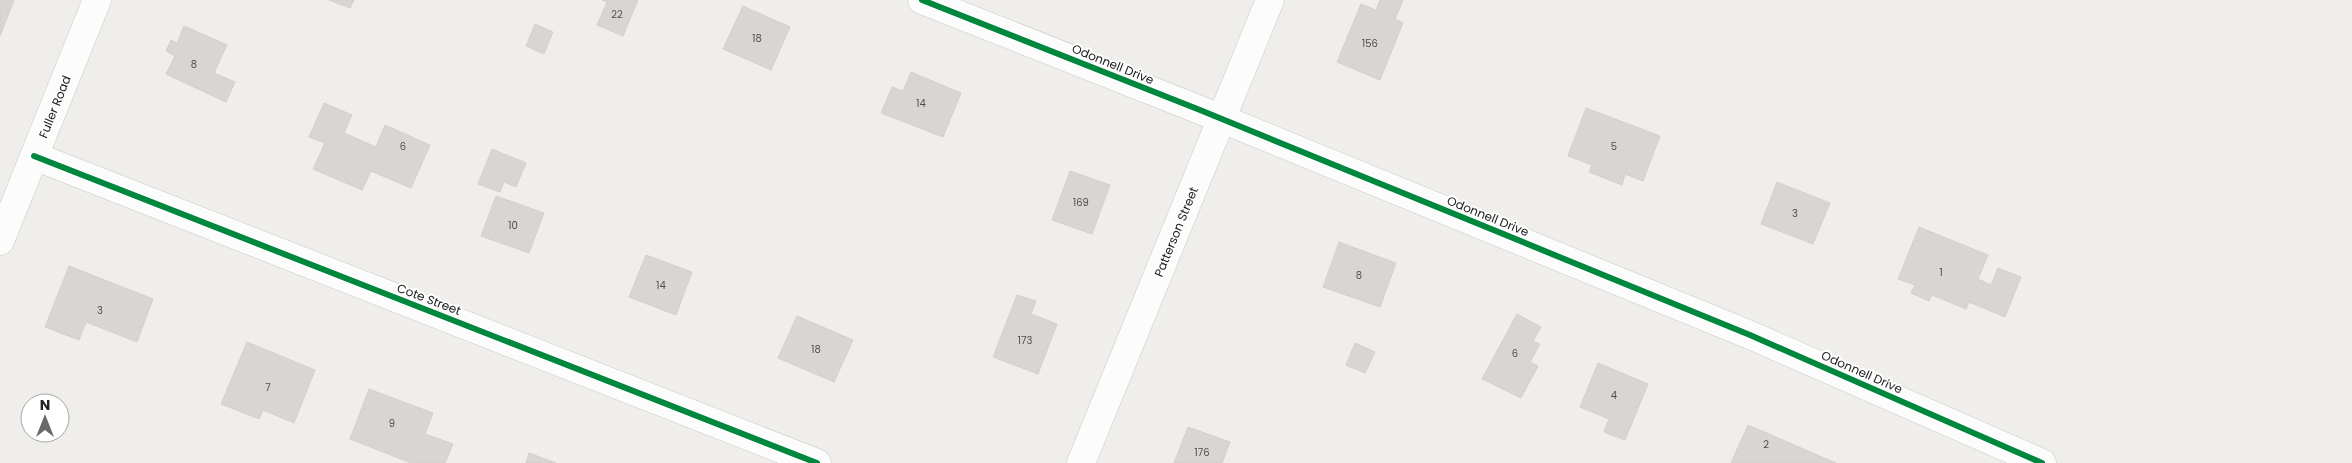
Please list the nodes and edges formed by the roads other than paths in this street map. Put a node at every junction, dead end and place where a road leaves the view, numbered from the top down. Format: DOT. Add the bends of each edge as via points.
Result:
graph roads {
  1 [pos="97,0"];
  2 [pos="922,0"];
  3 [pos="1270,0"];
  4 [pos="1222,119"];
  5 [pos="34,156"];
  6 [pos="0,241"];
  7 [pos="817,463"];
  8 [pos="1081,463"];
  9 [pos="2042,463"];
  1 -- 5 [label="street, Fuller Road"];
  2 -- 4 [label="street, Odonnell Drive"];
  3 -- 4 [label="street, Patterson Street"];
  4 -- 8 [label="street, Patterson Street"];
  4 -- 9 [label="street, Odonnell Drive" via="1742,332"];
  5 -- 6 [label="street, Fuller Road"];
  5 -- 7 [label="street, Cote Street"];
}
